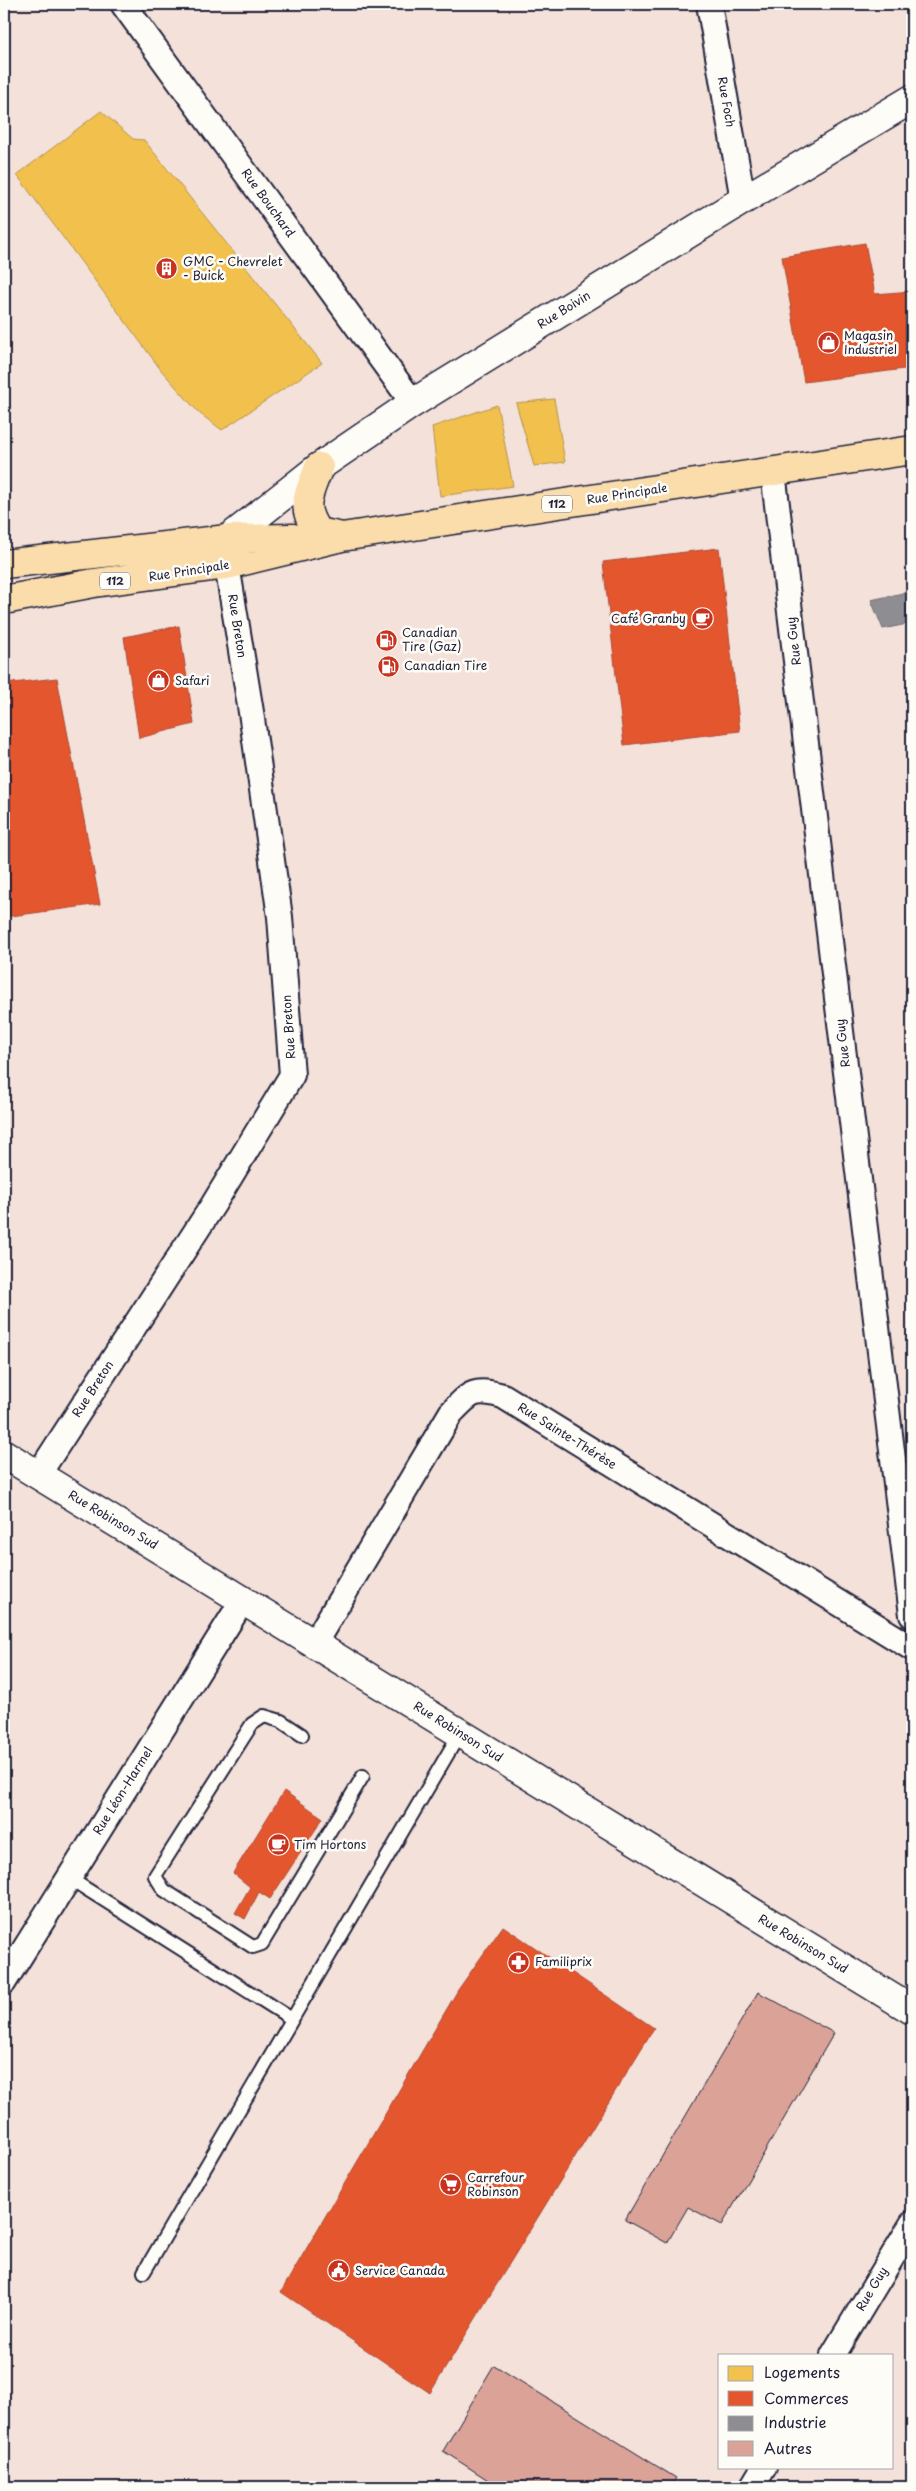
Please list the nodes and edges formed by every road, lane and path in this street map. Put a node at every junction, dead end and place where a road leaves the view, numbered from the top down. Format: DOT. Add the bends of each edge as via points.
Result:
graph roads {
  1 [pos="123,4"];
  2 [pos="709,4"];
  3 [pos="912,99"];
  4 [pos="743,200"];
  5 [pos="413,403"];
  6 [pos="912,450"];
  7 [pos="319,467"];
  8 [pos="773,472"];
  9 [pos="342,537"];
  10 [pos="228,552"];
  11 [pos="4,564"];
  12 [pos="4,600"];
  13 [pos="4,1454"];
  14 [pos="38,1475"];
  15 [pos="243,1600"];
  16 [pos="912,1615"];
  17 [pos="314,1644"];
  18 [pos="912,1648"];
  19 [pos="460,1733"];
  20 [pos="302,1735"];
  21 [pos="363,1776"];
  22 [pos="69,1878"];
  23 [pos="4,1982"];
  24 [pos="912,2010"];
  25 [pos="292,2019"];
  26 [pos="912,2224"];
  27 [pos="144,2272"];
  28 [pos="834,2354"];
  29 [pos="763,2468"];
  30 [pos="752,2487"];
  1 -- 5 [label="street, Rue Bouchard"];
  2 -- 4 [label="street, Rue Foch"];
  3 -- 4 [label="street, Rue Boivin"];
  4 -- 5 [label="street, Rue Boivin"];
  5 -- 7 [label="street, Rue Boivin"];
  6 -- 8 [label="main road, Rue Principale / 112"];
  7 -- 9 [label="main road" via="306,502 309,519 318,532"];
  7 -- 10 [label="street, Rue Boivin"];
  8 -- 9 [label="main road, Rue Principale / 112"];
  8 -- 16 [label="street, Rue Guy"];
  9 -- 10 [label="main road, Rue Principale / 112"];
  10 -- 11 [label="main road, Rue Principale / 112"];
  10 -- 12 [label="main road, Rue Principale / 112" via="94,584"];
  10 -- 14 [label="street, Rue Breton" via="280,917 292,1075 213,1205"];
  13 -- 14 [label="street, Rue Robinson Sud"];
  14 -- 15 [label="street, Rue Robinson Sud"];
  15 -- 17 [label="street, Rue Robinson Sud"];
  15 -- 22 [label="street, Rue Léon-Harmel"];
  17 -- 18 [label="street, Rue Sainte-Thérèse" via="451,1413 466,1397 482,1390 503,1396"];
  17 -- 19 [label="street, Rue Robinson Sud"];
  19 -- 24 [label="street, Rue Robinson Sud"];
  19 -- 25 [label="lane"];
  20 -- 21 [label="lane" via="281,1721 264,1716 252,1724 155,1876 164,1890 253,1946 259,1946"];
  22 -- 23 [label="street, Rue Léon-Harmel"];
  22 -- 25 [label="lane"];
  25 -- 27 [label="lane"];
  26 -- 28 [label="street, Rue Guy"];
  29 -- 30 [label="street"];
}
